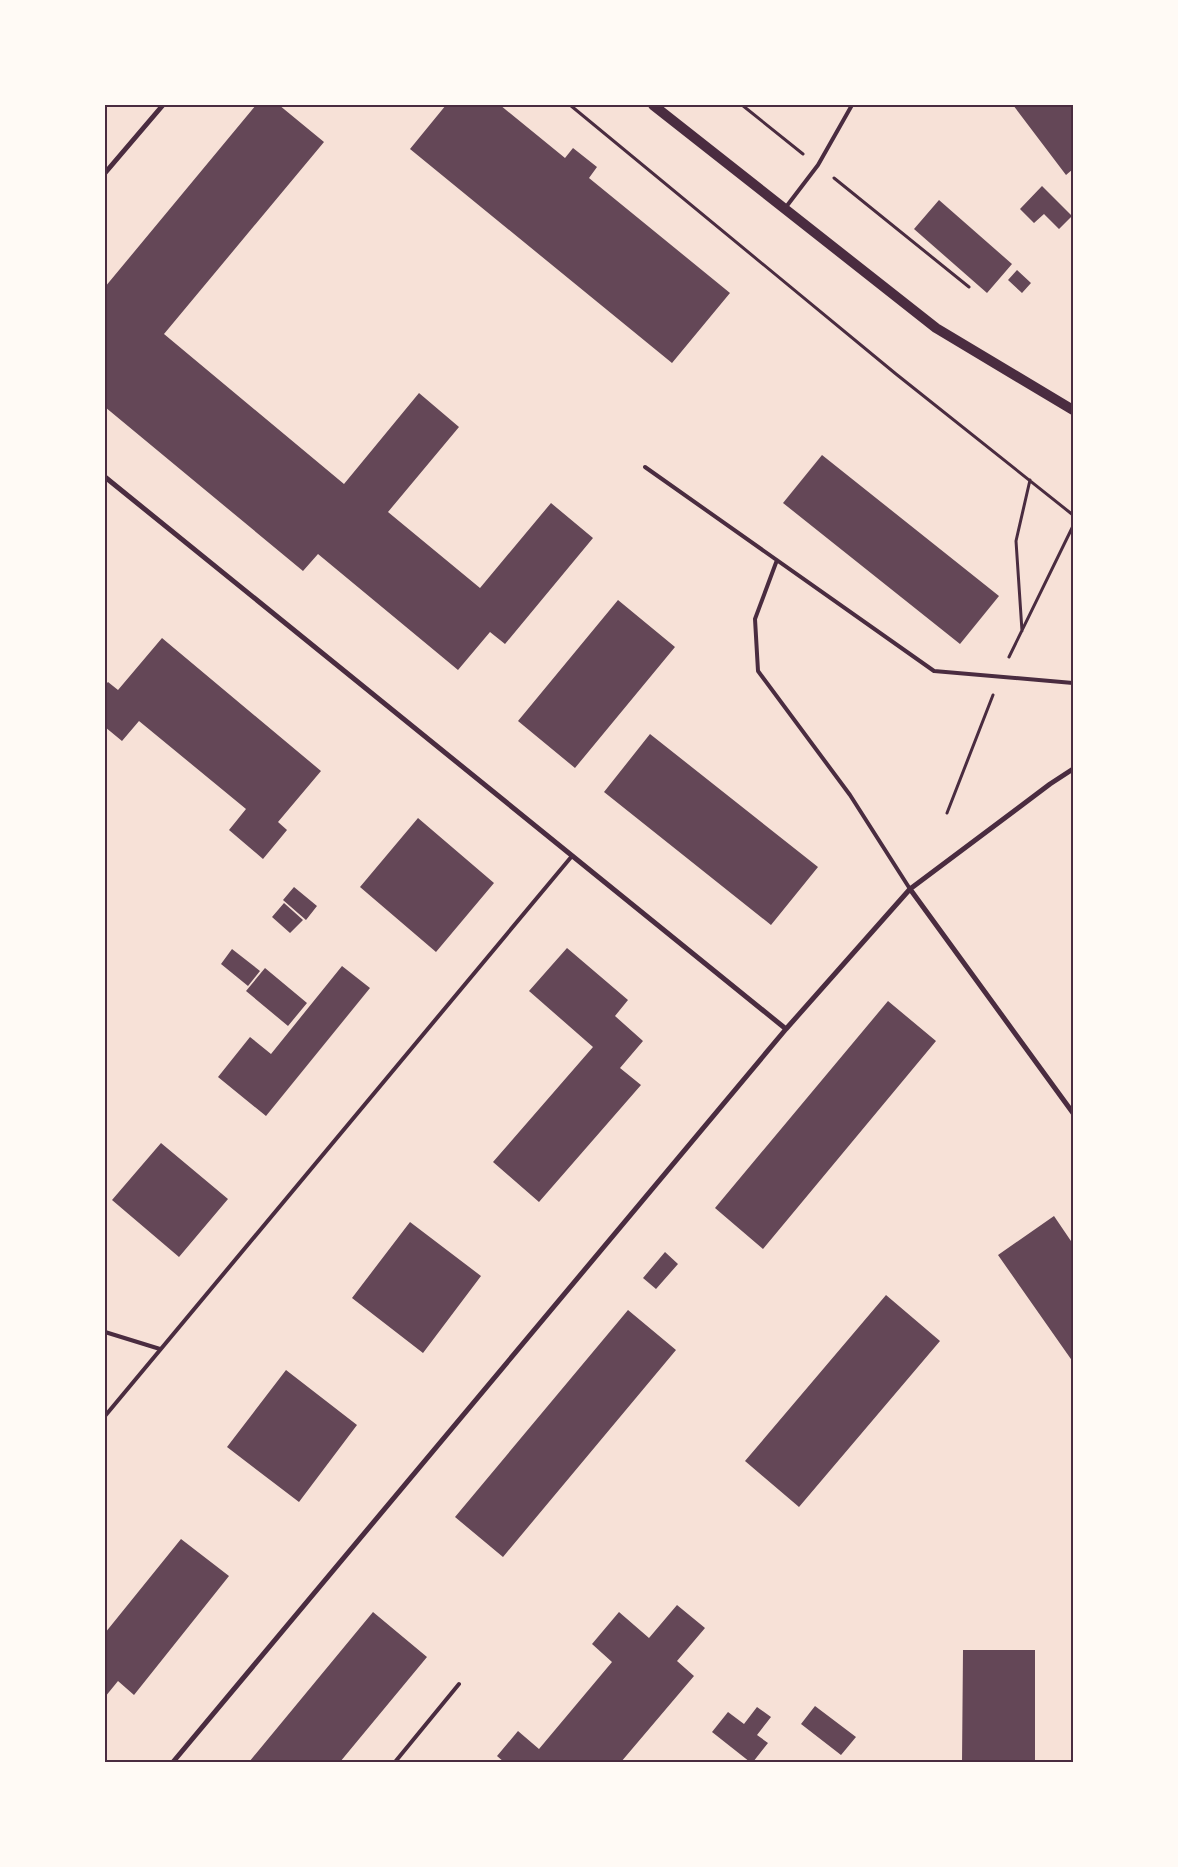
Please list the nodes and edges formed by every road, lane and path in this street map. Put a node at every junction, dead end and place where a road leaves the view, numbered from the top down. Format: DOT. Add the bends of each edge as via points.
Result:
graph roads {
  1 [pos="163,105"];
  2 [pos="570,105"];
  3 [pos="652,105"];
  4 [pos="742,105"];
  5 [pos="852,105"];
  6 [pos="818,165"];
  7 [pos="105,173"];
  8 [pos="785,209"];
  9 [pos="970,287"];
  10 [pos="1073,410"];
  11 [pos="645,467"];
  12 [pos="105,477"];
  13 [pos="1030,480"];
  14 [pos="1073,515"];
  15 [pos="777,560"];
  16 [pos="1022,632"];
  17 [pos="1073,683"];
  18 [pos="1073,769"];
  19 [pos="572,856"];
  20 [pos="910,889"];
  21 [pos="786,1029"];
  22 [pos="1073,1113"];
  23 [pos="105,1332"];
  24 [pos="160,1349"];
  25 [pos="105,1416"];
  26 [pos="459,1684"];
  27 [pos="173,1762"];
  28 [pos="395,1762"];
  1 -- 7 [label="street"];
  2 -- 13 [label="path" via="896,374"];
  3 -- 8 [label="main road"];
  4 -- 6 [label="path"];
  5 -- 6 [label="lane"];
  6 -- 8 [label="lane"];
  6 -- 9 [label="path"];
  8 -- 10 [label="main road" via="936,328"];
  11 -- 15 [label="lane"];
  12 -- 19 [label="street"];
  13 -- 14 [label="path"];
  13 -- 16 [label="path" via="1016,541"];
  15 -- 17 [label="lane" via="934,671"];
  15 -- 20 [label="lane" via="755,619 758,671 850,795"];
  18 -- 20 [label="street"];
  19 -- 21 [label="street"];
  19 -- 24 [label="lane"];
  20 -- 21 [label="street"];
  20 -- 22 [label="street"];
  21 -- 27 [label="street"];
  23 -- 24 [label="lane"];
  24 -- 25 [label="lane"];
  26 -- 28 [label="lane"];
}
